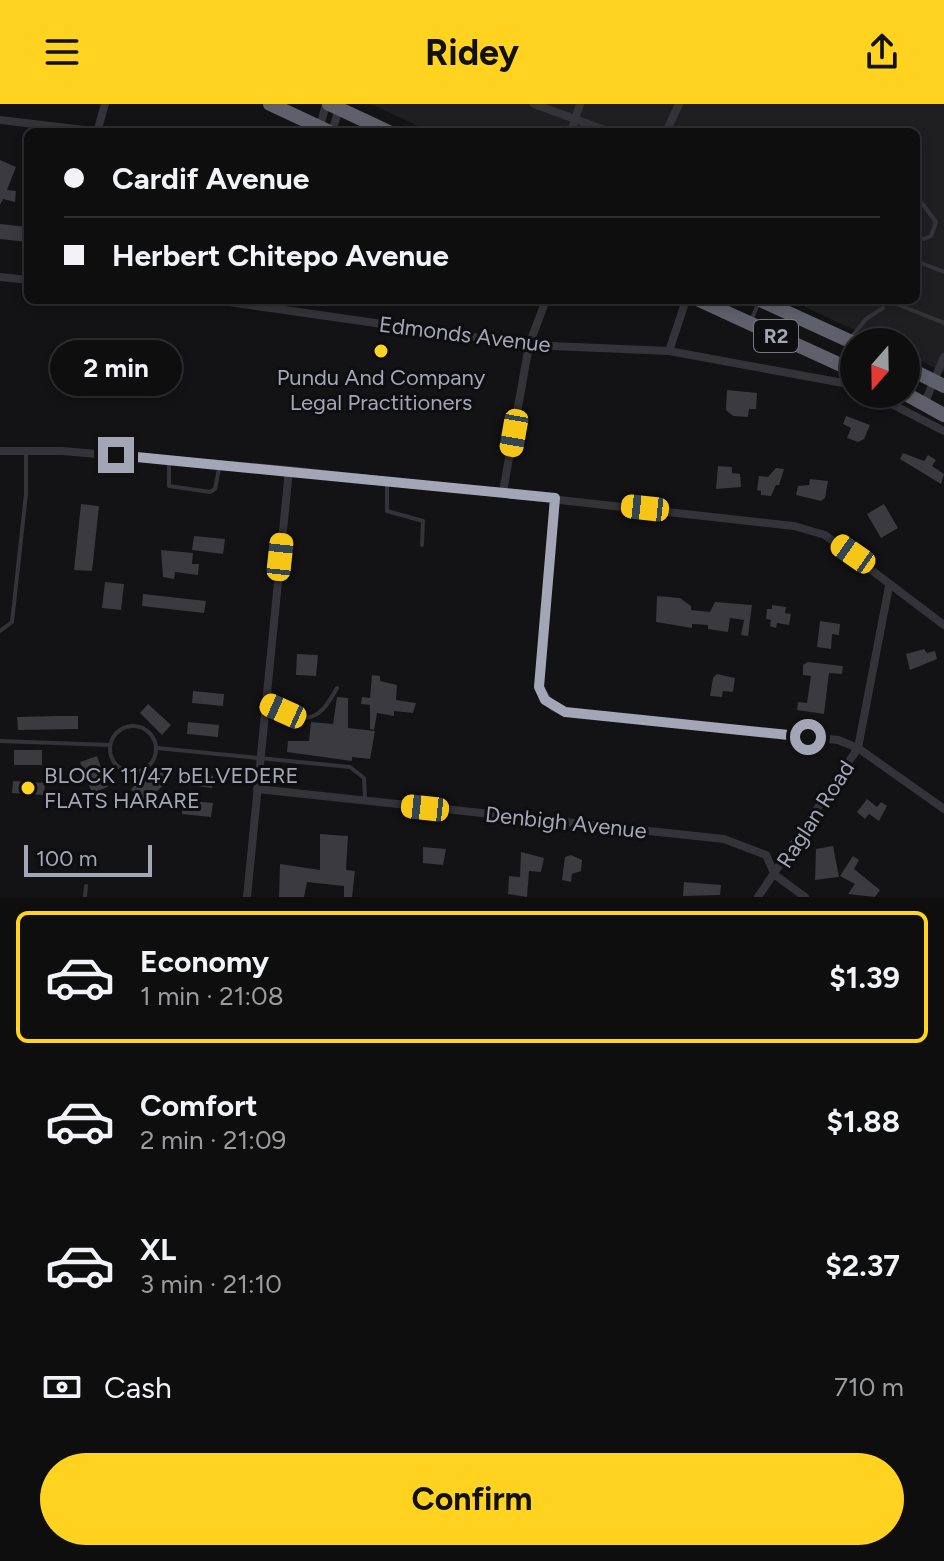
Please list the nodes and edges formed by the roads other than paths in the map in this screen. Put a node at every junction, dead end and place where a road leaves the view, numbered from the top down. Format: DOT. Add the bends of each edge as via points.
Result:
graph roads {
  1 [pos="105,104"];
  2 [pos="270,104"];
  3 [pos="534,104"];
  4 [pos="580,104"];
  5 [pos="679,104"];
  6 [pos="334,105"];
  7 [pos="575,119"];
  8 [pos="0,120"];
  9 [pos="66,128"];
  10 [pos="100,128"];
  11 [pos="324,128"];
  12 [pos="328,128"];
  13 [pos="381,128"];
  14 [pos="572,128"];
  15 [pos="599,128"];
  16 [pos="668,128"];
  17 [pos="920,200"];
  18 [pos="920,236"];
  19 [pos="920,263"];
  20 [pos="944,272"];
  21 [pos="0,277"];
  22 [pos="24,280"];
  23 [pos="243,304"];
  24 [pos="544,304"];
  25 [pos="685,304"];
  26 [pos="708,304"];
  27 [pos="758,304"];
  28 [pos="896,304"];
  29 [pos="787,307"];
  30 [pos="883,308"];
  31 [pos="750,323"];
  32 [pos="944,323"];
  33 [pos="860,328"];
  34 [pos="840,336"];
  35 [pos="529,345"];
  36 [pos="669,351"];
  37 [pos="944,357"];
  38 [pos="840,365"];
  39 [pos="920,374"];
  40 [pos="840,382"];
  41 [pos="939,383"];
  42 [pos="920,400"];
  43 [pos="925,402"];
  44 [pos="899,408"];
  45 [pos="944,415"];
  46 [pos="944,431"];
  47 [pos="26,450"];
  48 [pos="0,451"];
  49 [pos="169,460"];
  50 [pos="220,464"];
  51 [pos="289,470"];
  52 [pos="388,480"];
  53 [pos="503,492"];
  54 [pos="555,498"];
  55 [pos="422,545"];
  56 [pos="889,586"];
  57 [pos="944,625"];
  58 [pos="0,631"];
  59 [pos="337,688"];
  60 [pos="265,703"];
  61 [pos="0,741"];
  62 [pos="110,745"];
  63 [pos="157,748"];
  64 [pos="858,748"];
  65 [pos="260,760"];
  66 [pos="257,789"];
  67 [pos="365,802"];
  68 [pos="944,809"];
  69 [pos="775,875"];
  70 [pos="86,886"];
  71 [pos="85,897"];
  72 [pos="247,897"];
  73 [pos="758,897"];
  74 [pos="805,897"];
  1 -- 10 [label="street"];
  2 -- 11 [label="highway"];
  3 -- 7 [label="street"];
  4 -- 7 [label="street"];
  5 -- 16 [label="street"];
  6 -- 12 [label="street"];
  6 -- 13 [label="highway"];
  7 -- 14 [label="street"];
  7 -- 15 [label="street"];
  8 -- 9 [label="street"];
  17 -- 18 [label="lane" via="936,222 931,236"];
  19 -- 20 [label="lane"];
  21 -- 22 [label="street"];
  23 -- 35 [label="street, Edmonds Avenue"];
  24 -- 35 [label="street"];
  25 -- 36 [label="street"];
  26 -- 31 [label="highway, R2"];
  27 -- 31 [label="lane"];
  28 -- 32 [label="lane"];
  29 -- 34 [label="highway, R2"];
  30 -- 33 [label="lane"];
  31 -- 38 [label="highway, R2"];
  35 -- 36 [label="street, Edmonds Avenue"];
  35 -- 53 [label="street"];
  36 -- 40 [label="street, Edmonds Avenue"];
  37 -- 41 [label="street"];
  39 -- 41 [label="highway"];
  41 -- 43 [label="street"];
  42 -- 43 [label="highway"];
  43 -- 45 [label="highway"];
  44 -- 46 [label="street"];
  47 -- 48 [label="street"];
  47 -- 49 [label="street"];
  47 -- 58 [label="lane" via="12,622"];
  49 -- 50 [label="street"];
  49 -- 50 [label="lane" via="169,486 210,492"];
  50 -- 51 [label="street"];
  51 -- 52 [label="street"];
  51 -- 60 [label="street"];
  52 -- 53 [label="street"];
  52 -- 55 [label="lane" via="387,511 423,521"];
  53 -- 54 [label="street"];
  54 -- 56 [label="street" via="794,526 825,535"];
  54 -- 64 [label="street" via="539,687 553,707 838,740"];
  56 -- 57 [label="street"];
  56 -- 64 [label="street, Raglan Road"];
  59 -- 60 [label="lane" via="326,707 308,719"];
  60 -- 65 [label="street"];
  61 -- 62 [label="lane"];
  62 -- 63 [label="lane" via="128,726 153,735"];
  62 -- 63 [label="lane" via="120,768 132,772 154,761"];
  63 -- 65 [label="lane"];
  64 -- 68 [label="street"];
  64 -- 69 [label="street, Raglan Road"];
  65 -- 66 [label="street"];
  65 -- 67 [label="lane" via="350,767 364,778"];
  66 -- 67 [label="street, Denbigh Avenue"];
  66 -- 72 [label="street"];
  67 -- 69 [label="street, Denbigh Avenue" via="724,839 766,855"];
  69 -- 73 [label="street, Raglan Road"];
  69 -- 74 [label="street, Denbigh Avenue"];
  70 -- 71 [label="lane"];
}
